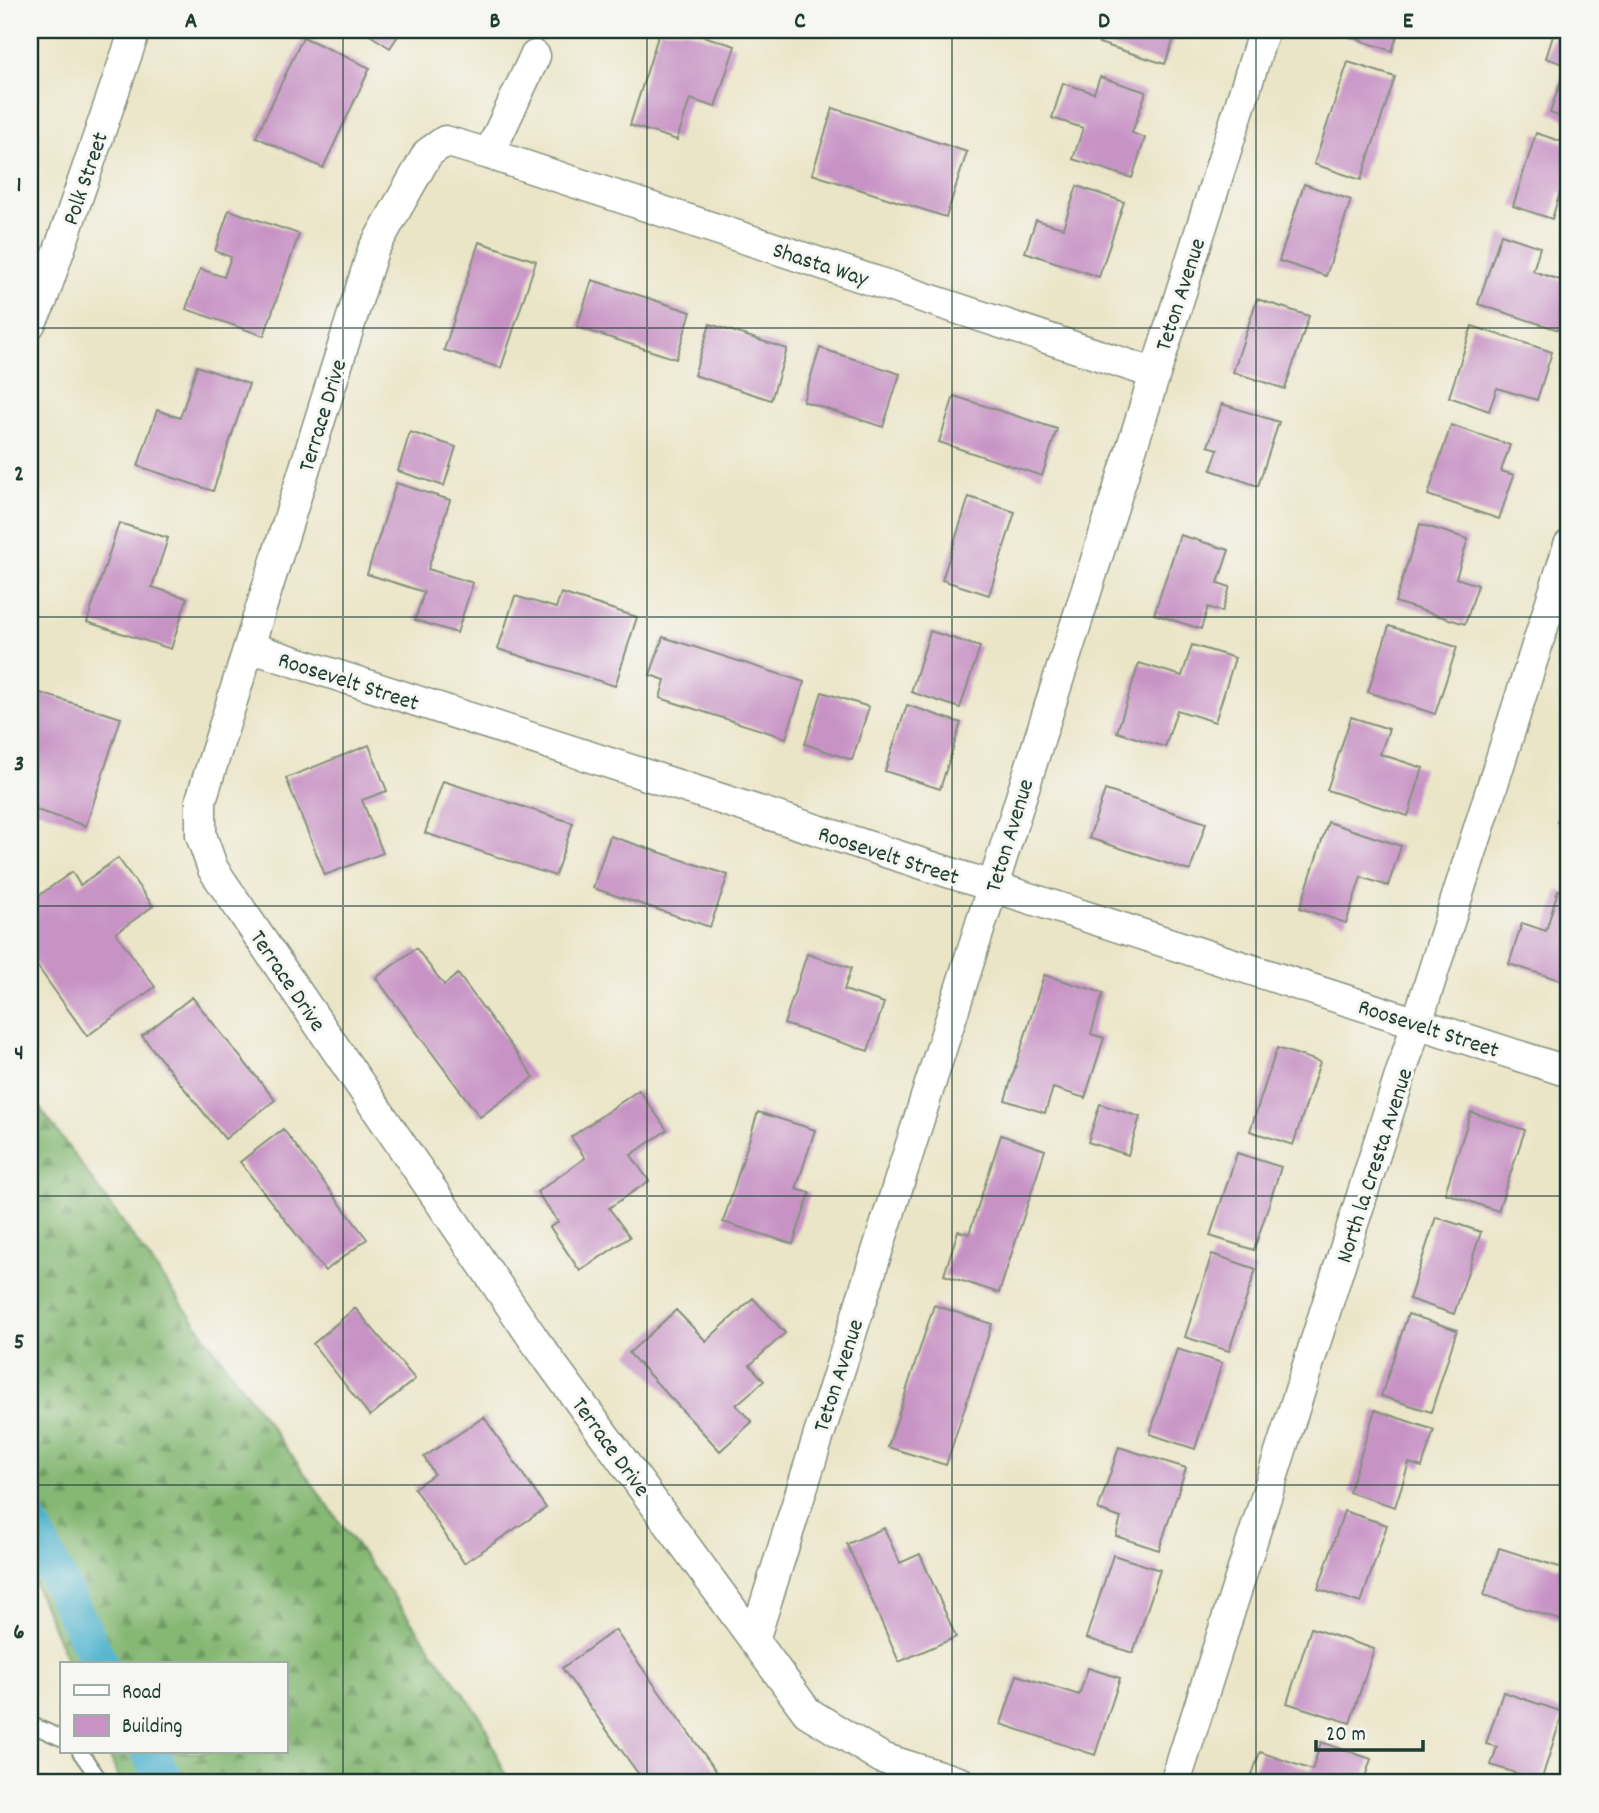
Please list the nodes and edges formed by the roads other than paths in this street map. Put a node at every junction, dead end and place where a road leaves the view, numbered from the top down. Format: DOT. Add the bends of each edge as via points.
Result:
graph roads {
  1 [pos="135,30"];
  2 [pos="1264,30"];
  3 [pos="535,56"];
  4 [pos="489,154"];
  5 [pos="30,324"];
  6 [pos="1153,373"];
  7 [pos="1569,545"];
  8 [pos="249,647"];
  9 [pos="992,887"];
  10 [pos="1418,1023"];
  11 [pos="1569,1072"];
  12 [pos="754,1640"];
  13 [pos="30,1724"];
  14 [pos="60,1738"];
  15 [pos="81,1754"];
  16 [pos="102,1783"];
  17 [pos="962,1783"];
  18 [pos="1175,1783"];
  1 -- 5 [label="street, Polk Street"];
  2 -- 6 [label="street, Teton Avenue"];
  3 -- 4 [label="street"];
  4 -- 6 [label="street, Shasta Way"];
  4 -- 8 [label="street, Terrace Drive" via="444,141 428,153 373,250"];
  6 -- 9 [label="street, Teton Avenue"];
  7 -- 10 [label="street, North la Cresta Avenue"];
  8 -- 9 [label="street, Roosevelt Street"];
  8 -- 12 [label="street, Terrace Drive" via="201,800 201,835 213,869 535,1341"];
  9 -- 10 [label="street, Roosevelt Street"];
  9 -- 12 [label="street, Teton Avenue"];
  10 -- 11 [label="street, Roosevelt Street"];
  10 -- 18 [label="street, North la Cresta Avenue"];
  12 -- 17 [label="street, Terrace Drive" via="807,1713 882,1758"];
  13 -- 14 [label="lane"];
  15 -- 16 [label="lane"];
}
